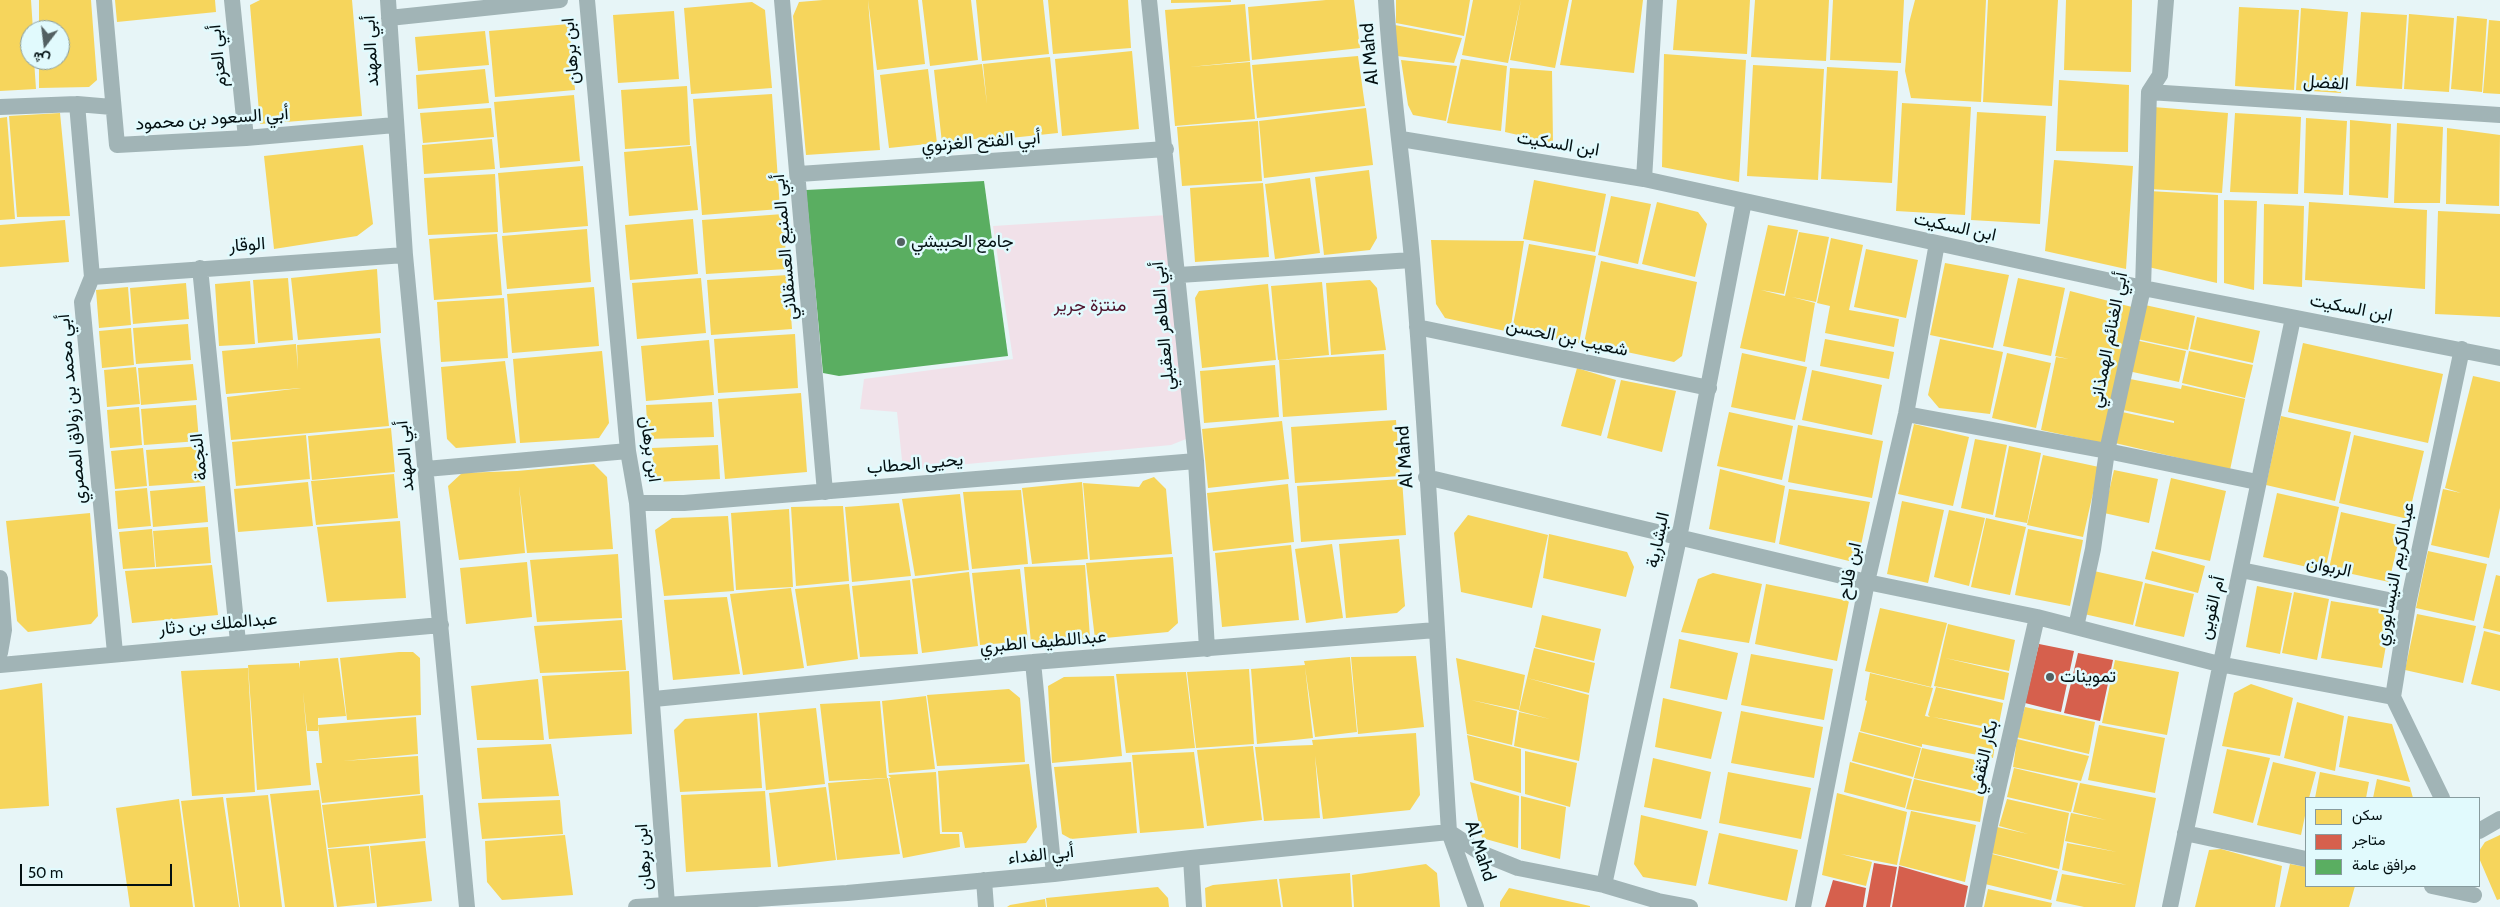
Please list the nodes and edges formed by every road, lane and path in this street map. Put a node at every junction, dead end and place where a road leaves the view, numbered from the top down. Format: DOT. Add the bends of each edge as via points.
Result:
graph roads {
  1 [pos="104,0"];
  2 [pos="232,0"];
  3 [pos="388,0"];
  4 [pos="560,0"];
  5 [pos="586,0"];
  6 [pos="782,0"];
  7 [pos="1149,0"];
  8 [pos="1386,0"];
  9 [pos="1655,0"];
  10 [pos="2166,0"];
  11 [pos="389,18"];
  12 [pos="2150,92"];
  13 [pos="77,104"];
  14 [pos="0,107"];
  15 [pos="112,108"];
  16 [pos="2500,115"];
  17 [pos="396,124"];
  18 [pos="246,138"];
  19 [pos="1401,139"];
  20 [pos="1166,149"];
  21 [pos="799,174"];
  22 [pos="1644,178"];
  23 [pos="1744,202"];
  24 [pos="1937,243"];
  25 [pos="405,255"];
  26 [pos="1412,260"];
  27 [pos="200,268"];
  28 [pos="1179,276"];
  29 [pos="92,277"];
  30 [pos="2142,288"];
  31 [pos="2293,318"];
  32 [pos="1417,327"];
  33 [pos="2462,349"];
  34 [pos="2500,358"];
  35 [pos="1709,388"];
  36 [pos="1906,414"];
  37 [pos="628,451"];
  38 [pos="2107,451"];
  39 [pos="1196,461"];
  40 [pos="426,469"];
  41 [pos="1426,477"];
  42 [pos="2257,482"];
  43 [pos="825,492"];
  44 [pos="637,503"];
  45 [pos="1679,538"];
  46 [pos="2242,570"];
  47 [pos="0,578"];
  48 [pos="1867,582"];
  49 [pos="2408,604"];
  50 [pos="2037,617"];
  51 [pos="441,625"];
  52 [pos="2076,627"];
  53 [pos="1436,630"];
  54 [pos="238,642"];
  55 [pos="1207,649"];
  56 [pos="0,653"];
  57 [pos="115,653"];
  58 [pos="1032,662"];
  59 [pos="2219,664"];
  60 [pos="0,665"];
  61 [pos="2393,697"];
  62 [pos="654,699"];
  63 [pos="2442,797"];
  64 [pos="2500,819"];
  65 [pos="2480,830"];
  66 [pos="1449,832"];
  67 [pos="2185,833"];
  68 [pos="1191,858"];
  69 [pos="2305,859"];
  70 [pos="1054,874"];
  71 [pos="984,880"];
  72 [pos="1604,885"];
  73 [pos="2436,887"];
  74 [pos="2475,896"];
  75 [pos="848,900"];
  76 [pos="667,904"];
  77 [pos="1658,904"];
  78 [pos="705,906"];
  79 [pos="467,907"];
  80 [pos="636,907"];
  81 [pos="986,907"];
  82 [pos="1194,907"];
  83 [pos="1476,907"];
  84 [pos="1690,907"];
  85 [pos="1803,907"];
  86 [pos="1974,907"];
  87 [pos="2170,907"];
  1 -- 15 [label="street, أبي السعود بن محمود"];
  2 -- 18 [label="street, أبي العزم"];
  3 -- 11 [label="street, أبي المهند"];
  4 -- 11 [label="street"];
  5 -- 37 [label="street, ابن برهان"];
  6 -- 21 [label="street, أبي المنيع العسقلاني"];
  7 -- 20 [label="street, أبي الطاهر العقيلي"];
  8 -- 19 [label="street, Al Mahd" via="1390,67"];
  9 -- 22 [label="street"];
  10 -- 12 [label="street, أبي الغنائم الهمذاني" via="2160,75"];
  11 -- 17 [label="street, أبي المهند"];
  12 -- 16 [label="street, الفضل"];
  12 -- 30 [label="street, أبي الغنائم الهمذاني"];
  13 -- 14 [label="street"];
  13 -- 15 [label="street"];
  13 -- 29 [label="street, أبي محمد بن زولاق المصري"];
  15 -- 18 [label="street, أبي السعود بن محمود" via="117,146"];
  17 -- 18 [label="street, أبي السعود بن محمود"];
  17 -- 25 [label="street, أبي المهند"];
  19 -- 22 [label="street, ابن السكيت"];
  19 -- 26 [label="street, Al Mahd"];
  20 -- 21 [label="street, أبي الفتح الغزنوي"];
  20 -- 28 [label="street, أبي الطاهر العقيلي"];
  21 -- 43 [label="street, أبي المنيع العسقلاني"];
  22 -- 23 [label="street, ابن السكيت"];
  23 -- 24 [label="street, ابن السكيت"];
  23 -- 35 [label="street, البشارية"];
  24 -- 30 [label="street, ابن السكيت"];
  24 -- 36 [label="street, ابن فلاح"];
  25 -- 27 [label="street, الوقار"];
  25 -- 40 [label="street, أبي المهند"];
  26 -- 28 [label="street"];
  26 -- 32 [label="street, Al Mahd"];
  27 -- 29 [label="street, الوقار"];
  27 -- 54 [label="street, النجمة"];
  28 -- 39 [label="street, أبي الطاهر العقيلي"];
  29 -- 57 [label="street, أبي محمد بن زولاق المصري" via="82,302"];
  30 -- 31 [label="street, ابن السكيت"];
  30 -- 38 [label="street, أبي الغنائم الهمذاني"];
  31 -- 33 [label="street, ابن السكيت"];
  31 -- 42 [label="street, أم القوين"];
  32 -- 35 [label="street, شعيب بن الحسن"];
  32 -- 41 [label="street, Al Mahd"];
  33 -- 34 [label="street, ابن السكيت"];
  33 -- 49 [label="street, عبدالكريم النيسابوري"];
  35 -- 45 [label="street, البشارية"];
  36 -- 38 [label="street"];
  36 -- 48 [label="street, ابن فلاح"];
  37 -- 40 [label="street"];
  37 -- 44 [label="street, ابن برهان"];
  38 -- 42 [label="street"];
  38 -- 52 [label="street, أبي الغنائم الهمذاني" via="2093,549"];
  39 -- 43 [label="street, يحيى الحطاب"];
  39 -- 55 [label="street, أبي الطاهر العقيلي"];
  40 -- 51 [label="street, أبي المهند"];
  41 -- 45 [label="street"];
  41 -- 53 [label="street, Al Mahd"];
  42 -- 46 [label="street, أم القوين"];
  43 -- 44 [label="street, يحيى الحطاب" via="684,503"];
  44 -- 62 [label="street, ابن برهان"];
  45 -- 48 [label="street"];
  45 -- 72 [label="street, البشارية"];
  46 -- 49 [label="street, الربوان"];
  46 -- 59 [label="street, أم القوين"];
  47 -- 56 [label="street" via="4,630"];
  48 -- 50 [label="street"];
  48 -- 85 [label="street, ابن فلاح"];
  49 -- 61 [label="street, عبدالكريم النيسابوري"];
  50 -- 52 [label="street"];
  50 -- 86 [label="street, بكار الثقفي"];
  51 -- 54 [label="street, عبدالملك بن دثار"];
  51 -- 79 [label="street, أبي المهند"];
  52 -- 59 [label="street"];
  53 -- 55 [label="street, عبداللطيف الطبري"];
  53 -- 66 [label="street, Al Mahd"];
  54 -- 57 [label="street, عبدالملك بن دثار"];
  55 -- 58 [label="street, عبداللطيف الطبري"];
  57 -- 60 [label="street, عبدالملك بن دثار"];
  58 -- 62 [label="street, عبداللطيف الطبري"];
  58 -- 70 [label="street"];
  59 -- 61 [label="street"];
  59 -- 67 [label="street, أم القوين"];
  61 -- 63 [label="street"];
  62 -- 76 [label="street, ابن برهان"];
  64 -- 65 [label="street"];
  66 -- 68 [label="street, أبي الفداء"];
  66 -- 72 [label="street" via="1481,853 1518,868"];
  66 -- 83 [label="street, Al Mahd"];
  67 -- 69 [label="street"];
  67 -- 87 [label="street, أم القوين"];
  68 -- 70 [label="street, أبي الفداء"];
  68 -- 82 [label="street"];
  70 -- 71 [label="street, أبي الفداء"];
  71 -- 75 [label="street, أبي الفداء"];
  71 -- 81 [label="street"];
  72 -- 77 [label="street"];
  73 -- 74 [label="street"];
  75 -- 78 [label="street, أبي الفداء"];
  76 -- 78 [label="street, أبي الفداء"];
  76 -- 80 [label="street, أبي الفداء"];
  77 -- 84 [label="street"];
}
